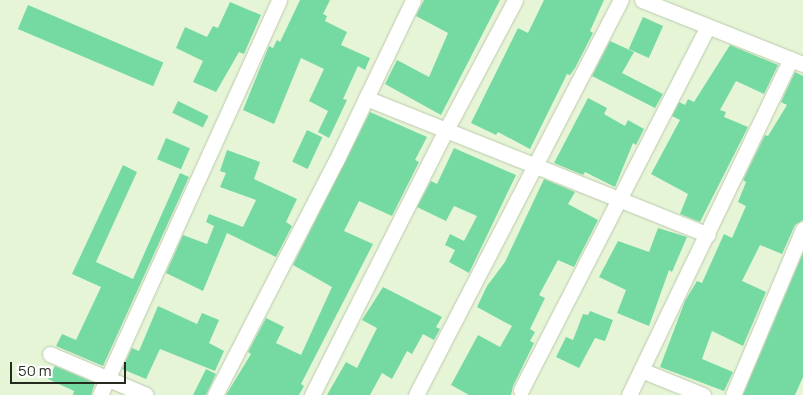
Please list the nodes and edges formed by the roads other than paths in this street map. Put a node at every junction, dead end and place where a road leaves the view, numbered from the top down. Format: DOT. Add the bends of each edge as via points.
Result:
graph roads {
  1 [pos="279,0"];
  2 [pos="413,0"];
  3 [pos="516,0"];
  4 [pos="621,0"];
  5 [pos="642,0"];
  6 [pos="707,28"];
  7 [pos="797,61"];
  8 [pos="366,98"];
  9 [pos="446,130"];
  10 [pos="536,166"];
  11 [pos="620,200"];
  12 [pos="803,229"];
  13 [pos="708,235"];
  14 [pos="50,354"];
  15 [pos="641,370"];
  16 [pos="108,379"];
  17 [pos="522,390"];
  18 [pos="100,395"];
  19 [pos="146,395"];
  20 [pos="214,395"];
  21 [pos="312,395"];
  22 [pos="416,395"];
  23 [pos="629,395"];
  24 [pos="703,395"];
  25 [pos="732,395"];
  1 -- 16 [label="street"];
  2 -- 8 [label="street"];
  3 -- 9 [label="street"];
  4 -- 10 [label="street"];
  5 -- 6 [label="street"];
  6 -- 7 [label="street"];
  6 -- 11 [label="street"];
  7 -- 13 [label="street"];
  8 -- 9 [label="street"];
  8 -- 20 [label="street"];
  9 -- 10 [label="street"];
  9 -- 21 [label="street"];
  10 -- 11 [label="street"];
  10 -- 22 [label="street"];
  11 -- 13 [label="street"];
  11 -- 17 [label="street"];
  12 -- 25 [label="street"];
  13 -- 15 [label="street"];
  14 -- 16 [label="street"];
  15 -- 23 [label="street"];
  15 -- 24 [label="street"];
  16 -- 18 [label="street"];
  16 -- 19 [label="street"];
}
